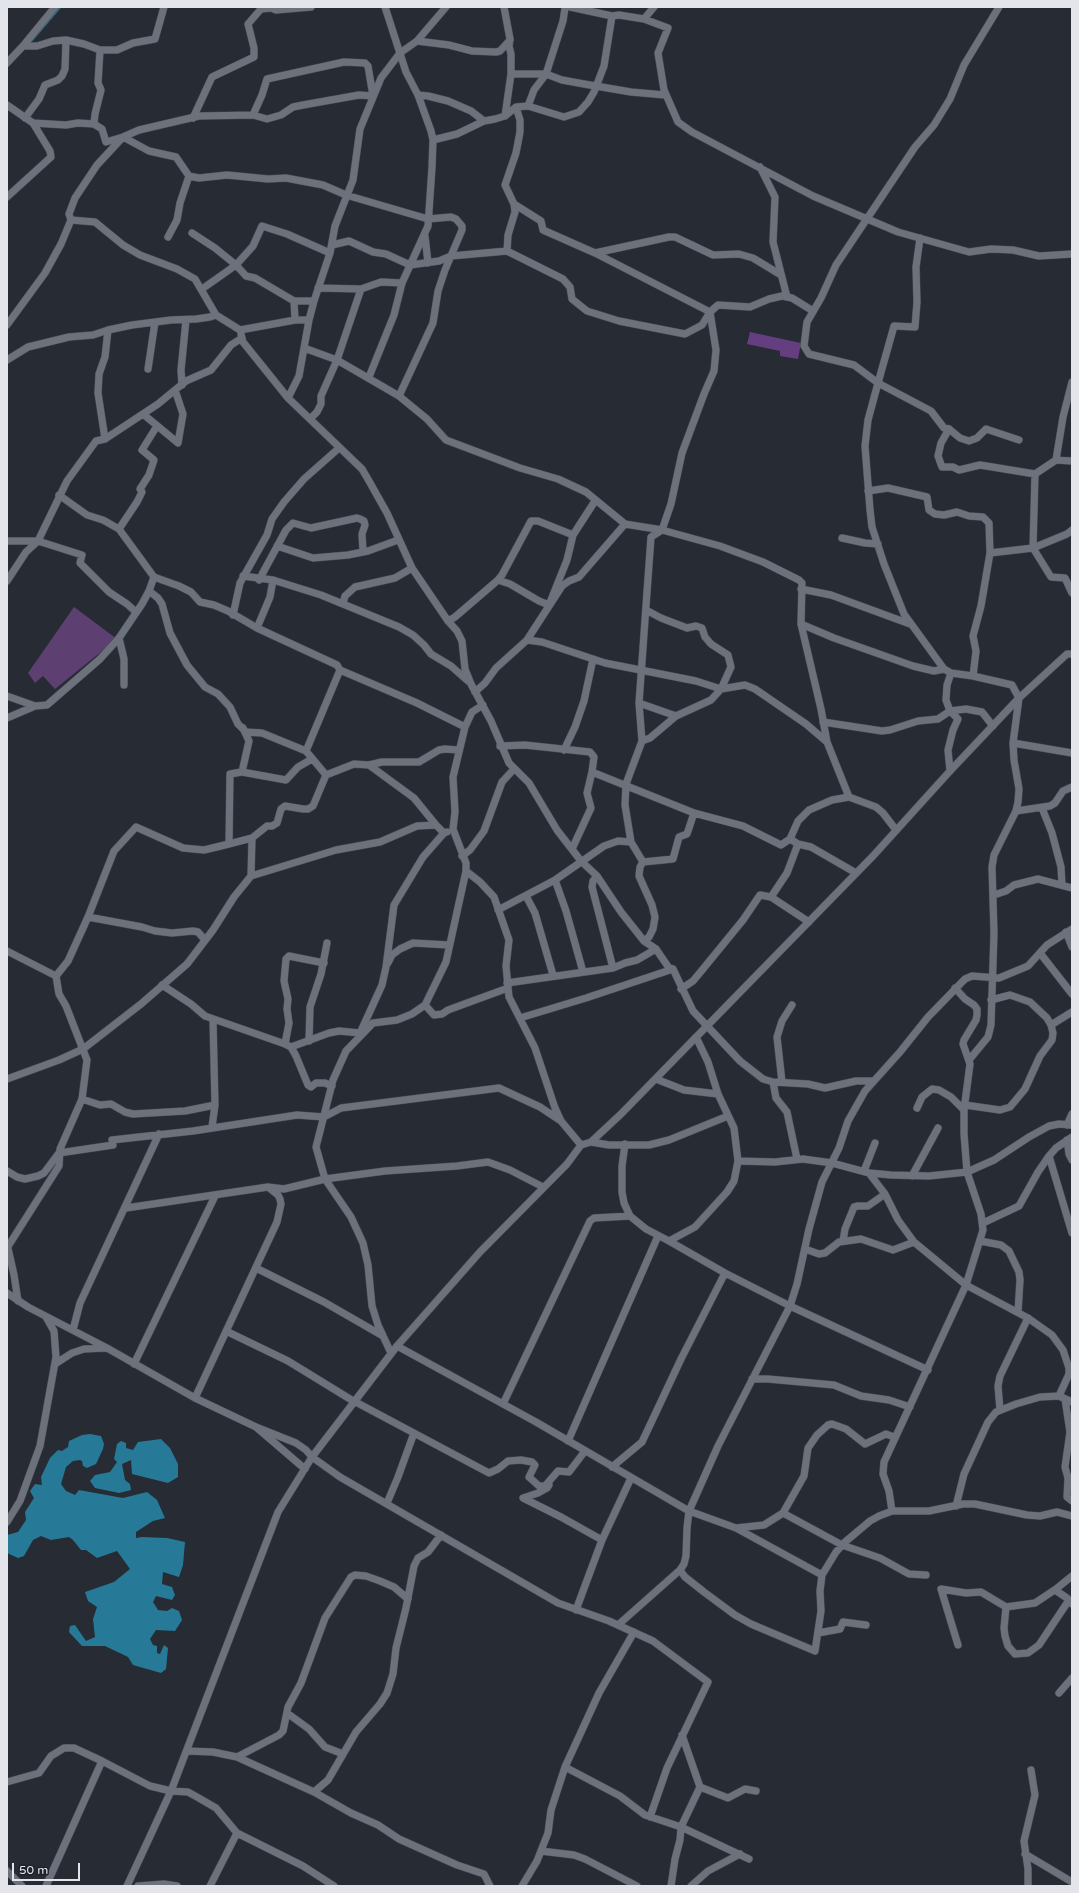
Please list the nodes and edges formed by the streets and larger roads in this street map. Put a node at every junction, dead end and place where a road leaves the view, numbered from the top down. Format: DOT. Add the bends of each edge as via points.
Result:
graph roads {
  1 [pos="56,7"];
  2 [pos="164,7"];
  3 [pos="311,7"];
  4 [pos="385,7"];
  5 [pos="446,7"];
  6 [pos="504,7"];
  7 [pos="566,7"];
  8 [pos="619,7"];
  9 [pos="654,7"];
  10 [pos="999,7"];
  11 [pos="615,16"];
  12 [pos="644,19"];
  13 [pos="510,39"];
  14 [pos="66,40"];
  15 [pos="417,41"];
  16 [pos="24,46"];
  17 [pos="100,50"];
  18 [pos="400,53"];
  19 [pos="7,63"];
  20 [pos="511,74"];
  21 [pos="546,74"];
  22 [pos="597,85"];
  23 [pos="665,95"];
  24 [pos="373,96"];
  25 [pos="418,96"];
  26 [pos="7,105"];
  27 [pos="528,106"];
  28 [pos="516,107"];
  29 [pos="253,115"];
  30 [pos="505,116"];
  31 [pos="25,118"];
  32 [pos="193,118"];
  33 [pos="484,120"];
  34 [pos="33,123"];
  35 [pos="94,124"];
  36 [pos="123,137"];
  37 [pos="433,140"];
  38 [pos="760,167"];
  39 [pos="189,176"];
  40 [pos="346,196"];
  41 [pos="7,197"];
  42 [pos="514,204"];
  43 [pos="428,218"];
  44 [pos="71,220"];
  45 [pos="866,220"];
  46 [pos="192,232"];
  47 [pos="424,235"];
  48 [pos="168,237"];
  49 [pos="920,238"];
  50 [pos="332,245"];
  51 [pos="507,251"];
  52 [pos="595,253"];
  53 [pos="330,254"];
  54 [pos="1072,254"];
  55 [pos="451,256"];
  56 [pos="428,263"];
  57 [pos="236,265"];
  58 [pos="410,265"];
  59 [pos="782,275"];
  60 [pos="402,283"];
  61 [pos="318,288"];
  62 [pos="202,289"];
  63 [pos="361,289"];
  64 [pos="787,297"];
  65 [pos="294,301"];
  66 [pos="314,301"];
  67 [pos="813,311"];
  68 [pos="710,312"];
  69 [pos="216,315"];
  70 [pos="186,320"];
  71 [pos="295,320"];
  72 [pos="309,320"];
  73 [pos="155,322"];
  74 [pos="7,325"];
  75 [pos="108,330"];
  76 [pos="240,330"];
  77 [pos="242,338"];
  78 [pos="304,348"];
  79 [pos="7,360"];
  80 [pos="337,360"];
  81 [pos="148,369"];
  82 [pos="369,377"];
  83 [pos="1072,382"];
  84 [pos="878,383"];
  85 [pos="182,385"];
  86 [pos="175,390"];
  87 [pos="399,396"];
  88 [pos="288,398"];
  89 [pos="143,414"];
  90 [pos="310,419"];
  91 [pos="157,426"];
  92 [pos="950,429"];
  93 [pos="105,439"];
  94 [pos="1019,440"];
  95 [pos="339,448"];
  96 [pos="1056,460"];
  97 [pos="1072,461"];
  98 [pos="1035,474"];
  99 [pos="868,491"];
  100 [pos="59,495"];
  101 [pos="596,501"];
  102 [pos="625,524"];
  103 [pos="119,528"];
  104 [pos="662,530"];
  105 [pos="1072,530"];
  106 [pos="573,535"];
  107 [pos="842,538"];
  108 [pos="398,540"];
  109 [pos="7,541"];
  110 [pos="38,541"];
  111 [pos="878,544"];
  112 [pos="277,546"];
  113 [pos="1033,548"];
  114 [pos="363,551"];
  115 [pos="990,553"];
  116 [pos="412,568"];
  117 [pos="243,576"];
  118 [pos="154,577"];
  119 [pos="259,580"];
  120 [pos="274,580"];
  121 [pos="498,580"];
  122 [pos="7,581"];
  123 [pos="801,589"];
  124 [pos="149,591"];
  125 [pos="1072,593"];
  126 [pos="343,603"];
  127 [pos="549,605"];
  128 [pos="646,610"];
  129 [pos="136,612"];
  130 [pos="233,615"];
  131 [pos="448,621"];
  132 [pos="801,624"];
  133 [pos="910,624"];
  134 [pos="257,628"];
  135 [pos="119,638"];
  136 [pos="527,640"];
  137 [pos="1070,652"];
  138 [pos="593,659"];
  139 [pos="944,669"];
  140 [pos="340,670"];
  141 [pos="641,670"];
  142 [pos="951,673"];
  143 [pos="973,676"];
  144 [pos="471,684"];
  145 [pos="124,685"];
  146 [pos="720,689"];
  147 [pos="475,692"];
  148 [pos="7,696"];
  149 [pos="1019,698"];
  150 [pos="638,703"];
  151 [pos="483,705"];
  152 [pos="35,706"];
  153 [pos="950,711"];
  154 [pos="676,716"];
  155 [pos="7,718"];
  156 [pos="823,722"];
  157 [pos="993,726"];
  158 [pos="465,727"];
  159 [pos="243,728"];
  160 [pos="642,741"];
  161 [pos="827,742"];
  162 [pos="1013,743"];
  163 [pos="500,746"];
  164 [pos="306,750"];
  165 [pos="458,750"];
  166 [pos="564,750"];
  167 [pos="1072,753"];
  168 [pos="312,759"];
  169 [pos="369,765"];
  170 [pos="514,769"];
  171 [pos="950,771"];
  172 [pos="242,772"];
  173 [pos="592,772"];
  174 [pos="326,775"];
  175 [pos="626,784"];
  176 [pos="1072,787"];
  177 [pos="849,797"];
  178 [pos="1042,808"];
  179 [pos="1016,811"];
  180 [pos="694,813"];
  181 [pos="436,825"];
  182 [pos="453,829"];
  183 [pos="896,830"];
  184 [pos="444,833"];
  185 [pos="252,838"];
  186 [pos="790,839"];
  187 [pos="631,842"];
  188 [pos="229,844"];
  189 [pos="798,844"];
  190 [pos="572,849"];
  191 [pos="462,856"];
  192 [pos="581,861"];
  193 [pos="643,862"];
  194 [pos="466,871"];
  195 [pos="856,873"];
  196 [pos="251,876"];
  197 [pos="598,876"];
  198 [pos="555,880"];
  199 [pos="1062,885"];
  200 [pos="1072,888"];
  201 [pos="994,895"];
  202 [pos="526,896"];
  203 [pos="771,897"];
  204 [pos="498,910"];
  205 [pos="88,917"];
  206 [pos="809,922"];
  207 [pos="1069,931"];
  208 [pos="205,940"];
  209 [pos="644,941"];
  210 [pos="327,943"];
  211 [pos="449,945"];
  212 [pos="1072,947"];
  213 [pos="656,948"];
  214 [pos="7,951"];
  215 [pos="1040,953"];
  216 [pos="324,963"];
  217 [pos="386,967"];
  218 [pos="613,968"];
  219 [pos="673,969"];
  220 [pos="583,972"];
  221 [pos="553,975"];
  222 [pos="56,976"];
  223 [pos="992,979"];
  224 [pos="1068,984"];
  225 [pos="162,985"];
  226 [pos="507,986"];
  227 [pos="955,988"];
  228 [pos="681,989"];
  229 [pos="1072,994"];
  230 [pos="991,1000"];
  231 [pos="425,1005"];
  232 [pos="792,1005"];
  233 [pos="1072,1012"];
  234 [pos="520,1018"];
  235 [pos="213,1020"];
  236 [pos="1051,1025"];
  237 [pos="706,1026"];
  238 [pos="359,1035"];
  239 [pos="696,1036"];
  240 [pos="309,1040"];
  241 [pos="288,1045"];
  242 [pos="83,1049"];
  243 [pos="969,1060"];
  244 [pos="7,1079"];
  245 [pos="656,1079"];
  246 [pos="873,1081"];
  247 [pos="773,1082"];
  248 [pos="782,1082"];
  249 [pos="332,1086"];
  250 [pos="718,1094"];
  251 [pos="82,1099"];
  252 [pos="215,1105"];
  253 [pos="917,1108"];
  254 [pos="965,1108"];
  255 [pos="1072,1114"];
  256 [pos="728,1116"];
  257 [pos="324,1117"];
  258 [pos="561,1121"];
  259 [pos="1069,1125"];
  260 [pos="212,1128"];
  261 [pos="938,1128"];
  262 [pos="159,1134"];
  263 [pos="1069,1139"];
  264 [pos="591,1142"];
  265 [pos="876,1143"];
  266 [pos="624,1144"];
  267 [pos="581,1145"];
  268 [pos="59,1153"];
  269 [pos="1049,1156"];
  270 [pos="797,1159"];
  271 [pos="1072,1160"];
  272 [pos="738,1161"];
  273 [pos="832,1163"];
  274 [pos="7,1171"];
  275 [pos="866,1172"];
  276 [pos="967,1172"];
  277 [pos="912,1176"];
  278 [pos="325,1179"];
  279 [pos="268,1187"];
  280 [pos="543,1188"];
  281 [pos="885,1194"];
  282 [pos="215,1196"];
  283 [pos="126,1208"];
  284 [pos="630,1216"];
  285 [pos="983,1223"];
  286 [pos="1072,1234"];
  287 [pos="658,1236"];
  288 [pos="669,1241"];
  289 [pos="843,1241"];
  290 [pos="914,1242"];
  291 [pos="980,1242"];
  292 [pos="7,1244"];
  293 [pos="7,1248"];
  294 [pos="805,1249"];
  295 [pos="256,1268"];
  296 [pos="725,1273"];
  297 [pos="966,1285"];
  298 [pos="7,1293"];
  299 [pos="18,1301"];
  300 [pos="790,1306"];
  301 [pos="1018,1312"];
  302 [pos="46,1317"];
  303 [pos="1028,1318"];
  304 [pos="73,1330"];
  305 [pos="226,1331"];
  306 [pos="385,1338"];
  307 [pos="397,1346"];
  308 [pos="107,1348"];
  309 [pos="392,1354"];
  310 [pos="1069,1357"];
  311 [pos="55,1364"];
  312 [pos="134,1364"];
  313 [pos="928,1370"];
  314 [pos="752,1379"];
  315 [pos="195,1398"];
  316 [pos="1065,1399"];
  317 [pos="355,1402"];
  318 [pos="503,1404"];
  319 [pos="910,1407"];
  320 [pos="1000,1410"];
  321 [pos="256,1427"];
  322 [pos="414,1433"];
  323 [pos="894,1437"];
  324 [pos="568,1441"];
  325 [pos="585,1451"];
  326 [pos="312,1457"];
  327 [pos="612,1467"];
  328 [pos="305,1469"];
  329 [pos="554,1476"];
  330 [pos="631,1478"];
  331 [pos="1072,1501"];
  332 [pos="387,1502"];
  333 [pos="956,1506"];
  334 [pos="892,1510"];
  335 [pos="690,1511"];
  336 [pos="783,1513"];
  337 [pos="1072,1516"];
  338 [pos="7,1522"];
  339 [pos="736,1528"];
  340 [pos="441,1535"];
  341 [pos="602,1540"];
  342 [pos="842,1545"];
  343 [pos="680,1570"];
  344 [pos="822,1575"];
  345 [pos="926,1575"];
  346 [pos="1072,1576"];
  347 [pos="1055,1590"];
  348 [pos="408,1599"];
  349 [pos="1071,1602"];
  350 [pos="1006,1607"];
  351 [pos="576,1610"];
  352 [pos="618,1625"];
  353 [pos="866,1625"];
  354 [pos="634,1632"];
  355 [pos="818,1633"];
  356 [pos="958,1645"];
  357 [pos="1072,1678"];
  358 [pos="1059,1693"];
  359 [pos="287,1713"];
  360 [pos="682,1735"];
  361 [pos="187,1751"];
  362 [pos="343,1754"];
  363 [pos="237,1757"];
  364 [pos="102,1761"];
  365 [pos="565,1768"];
  366 [pos="1031,1770"];
  367 [pos="7,1782"];
  368 [pos="700,1787"];
  369 [pos="171,1791"];
  370 [pos="756,1791"];
  371 [pos="314,1792"];
  372 [pos="650,1817"];
  373 [pos="681,1828"];
  374 [pos="238,1833"];
  375 [pos="541,1851"];
  376 [pos="740,1854"];
  377 [pos="1025,1854"];
  378 [pos="748,1859"];
  379 [pos="7,1871"];
  380 [pos="1072,1882"];
  381 [pos="22,1886"];
  382 [pos="46,1886"];
  383 [pos="126,1886"];
  384 [pos="138,1886"];
  385 [pos="177,1886"];
  386 [pos="210,1886"];
  387 [pos="334,1886"];
  388 [pos="490,1886"];
  389 [pos="522,1886"];
  390 [pos="637,1886"];
  391 [pos="671,1886"];
  392 [pos="691,1886"];
  393 [pos="1028,1886"];
  1 -- 16 [label="street"];
  2 -- 17 [label="street" via="155,39 133,43 116,50"];
  3 -- 32 [label="street" via="261,9 248,24 254,57 212,77"];
  4 -- 18 [label="street"];
  5 -- 15 [label="street"];
  6 -- 13 [label="street"];
  7 -- 11 [label="street"];
  7 -- 21 [label="street"];
  8 -- 11 [label="street"];
  9 -- 12 [label="street"];
  10 -- 45 [label="street" via="964,65 950,99 934,125 915,147"];
  11 -- 12 [label="street"];
  11 -- 22 [label="street"];
  12 -- 23 [label="street" via="668,28 658,53"];
  13 -- 15 [label="street" via="496,52 472,51"];
  13 -- 20 [label="street"];
  14 -- 16 [label="street"];
  14 -- 17 [label="street"];
  14 -- 31 [label="street" via="65,69 62,76 45,85 39,99"];
  15 -- 18 [label="street"];
  16 -- 19 [label="street"];
  17 -- 35 [label="street" via="98,83 101,90"];
  18 -- 24 [label="street" via="380,78"];
  18 -- 25 [label="street" via="408,78"];
  20 -- 21 [label="street"];
  20 -- 30 [label="street"];
  21 -- 22 [label="street" via="562,80"];
  21 -- 27 [label="street" via="534,90"];
  22 -- 23 [label="street" via="630,92"];
  22 -- 27 [label="street" via="583,108 568,116"];
  23 -- 38 [label="street" via="678,122 692,132"];
  24 -- 29 [label="street" via="359,95 293,107 281,115 267,119"];
  24 -- 29 [label="street" via="368,66 365,63 344,62 267,79"];
  24 -- 40 [label="street" via="360,129 354,173"];
  25 -- 33 [label="street" via="448,101"];
  25 -- 37 [label="street"];
  26 -- 31 [label="street"];
  27 -- 28 [label="street"];
  28 -- 30 [label="street"];
  28 -- 42 [label="street" via="520,132 505,185"];
  29 -- 32 [label="street"];
  30 -- 33 [label="street"];
  31 -- 34 [label="street"];
  32 -- 36 [label="street" via="139,130"];
  33 -- 37 [label="street" via="457,134"];
  34 -- 35 [label="street" via="66,126 78,123"];
  34 -- 41 [label="street" via="51,157"];
  35 -- 36 [label="street" via="102,129 106,142"];
  36 -- 39 [label="street" via="149,151 176,157"];
  36 -- 44 [label="street" via="97,165 75,198 69,214"];
  37 -- 43 [label="street"];
  38 -- 45 [label="street" via="813,196"];
  38 -- 59 [label="street" via="775,197 773,242"];
  39 -- 40 [label="street" via="286,178 323,185"];
  39 -- 48 [label="street" via="177,220"];
  40 -- 43 [label="street"];
  40 -- 50 [label="street" via="335,226"];
  42 -- 51 [label="street" via="515,212 508,235"];
  42 -- 52 [label="street" via="542,221 543,230"];
  43 -- 47 [label="street"];
  43 -- 55 [label="street" via="451,217 460,222 462,230"];
  44 -- 62 [label="street" via="95,222 123,245 195,279"];
  44 -- 74 [label="street" via="62,244 45,273"];
  45 -- 49 [label="street"];
  45 -- 67 [label="street" via="836,265"];
  46 -- 57 [label="street"];
  47 -- 56 [label="street"];
  47 -- 58 [label="street"];
  49 -- 54 [label="street" via="968,252 991,249 1013,250 1039,256"];
  49 -- 84 [label="street" via="916,267 915,328 894,326"];
  50 -- 53 [label="street"];
  50 -- 58 [label="street" via="349,242"];
  51 -- 55 [label="street"];
  51 -- 68 [label="street" via="563,279 570,287 572,299 588,311 619,321 685,334 702,325"];
  52 -- 59 [label="street" via="675,237 713,255 733,254 753,258"];
  52 -- 68 [label="street"];
  53 -- 57 [label="street" via="287,234 262,226 253,246"];
  53 -- 61 [label="street"];
  55 -- 56 [label="street" via="439,262"];
  55 -- 87 [label="street" via="438,291 433,323"];
  56 -- 58 [label="street"];
  57 -- 62 [label="street"];
  57 -- 65 [label="street" via="246,276 255,278"];
  58 -- 60 [label="street"];
  59 -- 64 [label="street"];
  60 -- 63 [label="street" via="381,282"];
  60 -- 82 [label="street" via="394,315"];
  61 -- 63 [label="street"];
  61 -- 66 [label="street"];
  62 -- 69 [label="street"];
  63 -- 80 [label="street"];
  64 -- 67 [label="street"];
  64 -- 68 [label="street" via="769,299 750,307 718,305"];
  65 -- 66 [label="street"];
  65 -- 71 [label="street"];
  66 -- 72 [label="street"];
  67 -- 84 [label="street" via="807,322 804,346 808,354 854,365"];
  68 -- 104 [label="street" via="716,350 714,371 682,453 671,504"];
  69 -- 70 [label="street"];
  69 -- 76 [label="street"];
  70 -- 73 [label="street"];
  70 -- 85 [label="street"];
  71 -- 72 [label="street"];
  71 -- 76 [label="street"];
  72 -- 78 [label="street"];
  73 -- 75 [label="street"];
  73 -- 81 [label="street"];
  75 -- 79 [label="street" via="28,347"];
  75 -- 93 [label="street" via="98,393"];
  76 -- 77 [label="street"];
  77 -- 85 [label="street" via="231,345 211,370"];
  77 -- 88 [label="street"];
  78 -- 80 [label="street"];
  78 -- 88 [label="street" via="299,376"];
  80 -- 82 [label="street"];
  80 -- 90 [label="street" via="321,396 321,404"];
  82 -- 87 [label="street"];
  83 -- 96 [label="street"];
  84 -- 92 [label="street" via="931,411 944,428"];
  84 -- 99 [label="street" via="868,420 865,446"];
  85 -- 86 [label="street"];
  86 -- 89 [label="street"];
  86 -- 91 [label="street" via="183,414 178,443"];
  87 -- 101 [label="street" via="427,419 446,440 520,468 558,479 586,492"];
  88 -- 90 [label="street"];
  89 -- 91 [label="street"];
  89 -- 93 [label="street"];
  90 -- 95 [label="street"];
  91 -- 103 [label="street" via="142,450 154,460 149,475 140,489 142,492 137,502"];
  92 -- 94 [label="street" via="960,438 969,441 977,438 986,429"];
  92 -- 98 [label="street" via="938,456 942,466 959,470 980,465"];
  93 -- 100 [label="street" via="96,441 89,449"];
  95 -- 108 [label="street" via="362,469 387,513"];
  95 -- 117 [label="street" via="304,479 284,502 272,519 267,535"];
  96 -- 97 [label="street"];
  96 -- 98 [label="street"];
  98 -- 113 [label="street"];
  99 -- 111 [label="street" via="872,527"];
  99 -- 115 [label="street" via="888,488 927,497 929,510 935,514 957,512 983,517 990,527"];
  100 -- 103 [label="street" via="87,515"];
  100 -- 110 [label="street"];
  101 -- 102 [label="street"];
  101 -- 106 [label="street"];
  102 -- 104 [label="street"];
  102 -- 127 [label="street" via="579,577 562,586"];
  103 -- 118 [label="street"];
  104 -- 123 [label="street" via="720,546 763,562 799,580 802,583"];
  104 -- 128 [label="street" via="651,537"];
  105 -- 113 [label="street"];
  106 -- 121 [label="street" via="538,520 531,521"];
  106 -- 127 [label="street" via="567,560"];
  107 -- 111 [label="street"];
  108 -- 114 [label="street"];
  108 -- 116 [label="street"];
  109 -- 110 [label="street"];
  110 -- 122 [label="street" via="22,556"];
  110 -- 129 [label="street" via="82,555 80,564 109,592"];
  111 -- 133 [label="street"];
  112 -- 114 [label="street" via="313,558"];
  112 -- 114 [label="street" via="293,523 311,528 357,518 364,521 365,525 362,534"];
  112 -- 119 [label="street"];
  113 -- 115 [label="street"];
  113 -- 125 [label="street" via="1051,577 1065,578"];
  115 -- 143 [label="street" via="973,636 976,651"];
  116 -- 126 [label="street" via="395,578 355,587 345,596"];
  116 -- 131 [label="street"];
  117 -- 119 [label="street"];
  117 -- 130 [label="street"];
  118 -- 124 [label="street"];
  118 -- 130 [label="street" via="179,586 191,592 200,602 214,605"];
  119 -- 120 [label="street"];
  120 -- 126 [label="street"];
  120 -- 134 [label="street"];
  121 -- 127 [label="street"];
  121 -- 131 [label="street" via="455,618"];
  123 -- 132 [label="street"];
  123 -- 133 [label="street" via="831,594"];
  124 -- 129 [label="street"];
  124 -- 159 [label="street" via="162,604 170,633 186,665 205,687 218,694 230,706 238,724"];
  126 -- 144 [label="street" via="399,627"];
  127 -- 136 [label="street"];
  128 -- 141 [label="street"];
  128 -- 146 [label="street" via="687,628 702,628 711,644 728,655 731,667"];
  129 -- 135 [label="street"];
  130 -- 134 [label="street"];
  131 -- 144 [label="street" via="462,642 465,669"];
  132 -- 139 [label="street" via="913,666 934,671"];
  132 -- 156 [label="street"];
  133 -- 139 [label="street"];
  134 -- 140 [label="street" via="337,664"];
  135 -- 145 [label="street" via="124,659"];
  135 -- 152 [label="street" via="100,660 47,705"];
  136 -- 138 [label="street" via="542,642"];
  136 -- 147 [label="street" via="496,668 485,684"];
  137 -- 149 [label="street"];
  138 -- 141 [label="street"];
  138 -- 166 [label="street" via="584,701"];
  139 -- 142 [label="street"];
  140 -- 158 [label="street"];
  140 -- 164 [label="street"];
  141 -- 146 [label="street" via="696,681"];
  141 -- 150 [label="street"];
  142 -- 143 [label="street"];
  142 -- 153 [label="street" via="946,685 946,700"];
  143 -- 149 [label="street" via="1012,685"];
  144 -- 147 [label="street"];
  146 -- 154 [label="street" via="712,700"];
  146 -- 161 [label="street" via="746,685 755,689 798,718"];
  147 -- 151 [label="street"];
  148 -- 152 [label="street"];
  149 -- 157 [label="street"];
  149 -- 162 [label="street"];
  150 -- 154 [label="street"];
  150 -- 160 [label="street"];
  151 -- 158 [label="street" via="472,712"];
  151 -- 163 [label="street"];
  152 -- 155 [label="street"];
  153 -- 156 [label="street" via="938,719 882,731"];
  153 -- 157 [label="street" via="966,709 982,712"];
  153 -- 171 [label="street" via="958,719 948,750"];
  154 -- 160 [label="street" via="650,738"];
  156 -- 161 [label="street"];
  157 -- 171 [label="street"];
  158 -- 165 [label="street"];
  159 -- 164 [label="street" via="246,732 262,734"];
  159 -- 172 [label="street" via="249,741"];
  160 -- 175 [label="street"];
  161 -- 177 [label="street"];
  162 -- 167 [label="street"];
  162 -- 179 [label="street" via="1019,789"];
  163 -- 166 [label="street" via="525,745"];
  163 -- 170 [label="street"];
  164 -- 168 [label="street"];
  165 -- 169 [label="street" via="439,750 419,762 382,762"];
  165 -- 182 [label="street" via="453,777"];
  166 -- 173 [label="street" via="590,752 594,757"];
  168 -- 172 [label="street" via="298,767 286,780"];
  168 -- 174 [label="street"];
  169 -- 174 [label="street" via="354,764"];
  169 -- 181 [label="street" via="414,798"];
  170 -- 190 [label="street" via="529,783 557,830"];
  170 -- 191 [label="street" via="502,782 484,831 470,850"];
  171 -- 183 [label="street"];
  172 -- 188 [label="street" via="230,774"];
  173 -- 175 [label="street"];
  173 -- 190 [label="street" via="587,793 591,808"];
  174 -- 185 [label="street" via="313,806 303,810 285,806 281,809 277,823 267,826"];
  175 -- 180 [label="street"];
  175 -- 187 [label="street"];
  176 -- 178 [label="street" via="1063,791 1050,806"];
  177 -- 183 [label="street" via="876,807"];
  177 -- 186 [label="street" via="832,800 809,810 798,821"];
  178 -- 179 [label="street"];
  178 -- 199 [label="street" via="1061,867"];
  179 -- 201 [label="street" via="994,856"];
  180 -- 186 [label="street" via="743,826 781,845"];
  180 -- 193 [label="street" via="688,834 679,837 673,859"];
  181 -- 184 [label="street"];
  181 -- 196 [label="street" via="417,826 380,842 336,850"];
  182 -- 184 [label="street"];
  182 -- 191 [label="street"];
  183 -- 195 [label="street"];
  184 -- 217 [label="street" via="413,871 394,904"];
  185 -- 188 [label="street"];
  185 -- 196 [label="street"];
  186 -- 189 [label="street"];
  187 -- 192 [label="street" via="618,841 604,846"];
  187 -- 193 [label="street"];
  188 -- 205 [label="street" via="204,850 183,848 136,827 114,851"];
  189 -- 195 [label="street" via="811,847"];
  189 -- 203 [label="street" via="787,873"];
  190 -- 192 [label="street"];
  191 -- 194 [label="street"];
  192 -- 197 [label="street"];
  192 -- 198 [label="street"];
  193 -- 209 [label="street" via="639,876 655,917 651,933"];
  194 -- 204 [label="street" via="494,897"];
  194 -- 211 [label="street"];
  195 -- 206 [label="street"];
  196 -- 208 [label="street"];
  197 -- 209 [label="street" via="621,912"];
  197 -- 218 [label="street" via="592,887"];
  198 -- 202 [label="street"];
  198 -- 220 [label="street"];
  199 -- 200 [label="street"];
  199 -- 201 [label="street" via="1038,880 1014,885"];
  201 -- 223 [label="street"];
  202 -- 204 [label="street"];
  202 -- 221 [label="street" via="535,913"];
  203 -- 206 [label="street"];
  203 -- 228 [label="street" via="760,895 693,981"];
  204 -- 226 [label="street" via="509,940"];
  205 -- 208 [label="street" via="155,931 193,931 198,932"];
  205 -- 222 [label="street" via="68,961"];
  206 -- 237 [label="street"];
  207 -- 212 [label="street"];
  207 -- 215 [label="street" via="1051,942"];
  208 -- 225 [label="street" via="187,964"];
  209 -- 213 [label="street"];
  210 -- 216 [label="street"];
  211 -- 217 [label="street" via="413,943 392,955"];
  211 -- 231 [label="street" via="446,962"];
  213 -- 218 [label="street" via="637,960"];
  213 -- 219 [label="street" via="669,968"];
  214 -- 222 [label="street"];
  215 -- 223 [label="street" via="1028,966"];
  215 -- 224 [label="street"];
  216 -- 240 [label="street" via="310,1007"];
  216 -- 241 [label="street" via="289,956 286,959 284,981 288,999"];
  217 -- 238 [label="street" via="379,993"];
  218 -- 220 [label="street"];
  219 -- 228 [label="street"];
  219 -- 234 [label="street"];
  220 -- 221 [label="street"];
  221 -- 226 [label="street"];
  222 -- 242 [label="street" via="59,994"];
  223 -- 227 [label="street" via="972,976"];
  223 -- 230 [label="street"];
  224 -- 229 [label="street"];
  225 -- 235 [label="street"];
  225 -- 242 [label="street"];
  226 -- 231 [label="street" via="437,1015"];
  226 -- 234 [label="street" via="509,997"];
  227 -- 243 [label="street" via="977,1009 976,1020 964,1040"];
  227 -- 246 [label="street"];
  228 -- 237 [label="street" via="693,1011"];
  230 -- 236 [label="street" via="1005,995 1022,998 1047,1018"];
  230 -- 243 [label="street" via="991,1025 988,1037"];
  231 -- 238 [label="street" via="397,1020 373,1023"];
  232 -- 248 [label="street" via="782,1021 777,1036"];
  233 -- 236 [label="street"];
  234 -- 258 [label="street" via="539,1058"];
  235 -- 241 [label="street"];
  235 -- 252 [label="street"];
  236 -- 254 [label="street" via="1052,1040 1040,1056 1025,1089 1014,1104 1000,1110"];
  237 -- 239 [label="street"];
  237 -- 247 [label="street" via="740,1062 763,1079"];
  238 -- 240 [label="street" via="340,1031"];
  238 -- 249 [label="street" via="346,1051"];
  239 -- 245 [label="street"];
  239 -- 250 [label="street"];
  240 -- 241 [label="street"];
  241 -- 249 [label="street" via="308,1085 311,1087 316,1083 325,1083"];
  242 -- 244 [label="street"];
  242 -- 251 [label="street" via="87,1060"];
  243 -- 254 [label="street"];
  245 -- 250 [label="street" via="684,1090"];
  245 -- 264 [label="street"];
  246 -- 248 [label="street" via="856,1081 820,1088 808,1084"];
  246 -- 273 [label="street" via="851,1115"];
  247 -- 248 [label="street"];
  247 -- 270 [label="street" via="776,1098 788,1112"];
  249 -- 257 [label="street"];
  250 -- 256 [label="street"];
  251 -- 252 [label="street" via="100,1105 111,1104 133,1114 185,1111"];
  251 -- 268 [label="street"];
  252 -- 260 [label="street"];
  253 -- 254 [label="street" via="922,1097 932,1089 951,1096"];
  254 -- 276 [label="street"];
  255 -- 259 [label="street"];
  256 -- 266 [label="street" via="669,1140 649,1145"];
  256 -- 272 [label="street" via="734,1128"];
  257 -- 258 [label="street" via="341,1108 499,1088 540,1107"];
  257 -- 260 [label="street" via="297,1116"];
  257 -- 278 [label="street" via="316,1147"];
  258 -- 267 [label="street"];
  259 -- 276 [label="street" via="1049,1126 994,1160"];
  260 -- 262 [label="street"];
  261 -- 277 [label="street"];
  262 -- 268 [label="street" via="112,1140 113,1145"];
  262 -- 283 [label="street"];
  263 -- 269 [label="street"];
  263 -- 271 [label="street" via="1069,1154"];
  264 -- 266 [label="street"];
  264 -- 267 [label="street"];
  265 -- 275 [label="street"];
  266 -- 284 [label="street" via="622,1192"];
  267 -- 280 [label="street" via="567,1164"];
  268 -- 274 [label="street" via="44,1173 38,1176 17,1177"];
  268 -- 293 [label="street" via="59,1166"];
  269 -- 285 [label="street" via="1019,1206"];
  269 -- 286 [label="street"];
  270 -- 272 [label="street" via="775,1162"];
  270 -- 273 [label="street"];
  272 -- 288 [label="street" via="734,1181 727,1192 695,1227"];
  273 -- 275 [label="street"];
  273 -- 294 [label="street" via="822,1182"];
  275 -- 277 [label="street"];
  275 -- 281 [label="street"];
  276 -- 277 [label="street"];
  276 -- 285 [label="street"];
  278 -- 279 [label="street" via="284,1189"];
  278 -- 280 [label="street" via="488,1162 510,1170"];
  278 -- 306 [label="street" via="351,1217 363,1243 372,1306"];
  279 -- 282 [label="street"];
  279 -- 295 [label="street" via="278,1195 282,1204 277,1222"];
  280 -- 307 [label="street" via="480,1252"];
  281 -- 289 [label="street" via="868,1206 854,1207"];
  281 -- 290 [label="street" via="898,1220"];
  282 -- 283 [label="street"];
  282 -- 312 [label="street"];
  283 -- 304 [label="street" via="80,1303"];
  284 -- 287 [label="street"];
  284 -- 318 [label="street" via="598,1217 590,1221"];
  285 -- 291 [label="street"];
  287 -- 288 [label="street"];
  287 -- 324 [label="street"];
  288 -- 296 [label="street"];
  289 -- 290 [label="street" via="861,1239 894,1250"];
  289 -- 294 [label="street" via="825,1254"];
  290 -- 297 [label="street"];
  291 -- 297 [label="street"];
  291 -- 301 [label="street" via="1001,1245 1009,1251 1019,1272"];
  292 -- 293 [label="street"];
  293 -- 299 [label="street"];
  294 -- 300 [label="street"];
  295 -- 305 [label="street"];
  295 -- 306 [label="street" via="324,1302"];
  296 -- 300 [label="street"];
  296 -- 327 [label="street" via="642,1442"];
  297 -- 301 [label="street"];
  297 -- 313 [label="street"];
  298 -- 299 [label="street"];
  299 -- 302 [label="street"];
  300 -- 313 [label="street"];
  300 -- 314 [label="street"];
  301 -- 303 [label="street"];
  302 -- 304 [label="street"];
  302 -- 311 [label="street" via="54,1331"];
  303 -- 310 [label="street" via="1052,1335"];
  303 -- 320 [label="street" via="1000,1376"];
  304 -- 308 [label="street"];
  305 -- 315 [label="street"];
  305 -- 317 [label="street" via="288,1361"];
  306 -- 309 [label="street"];
  307 -- 309 [label="street"];
  307 -- 318 [label="street"];
  308 -- 311 [label="street" via="72,1352"];
  308 -- 312 [label="street"];
  309 -- 317 [label="street"];
  310 -- 316 [label="street"];
  311 -- 338 [label="street" via="40,1446 20,1502"];
  312 -- 315 [label="street"];
  313 -- 319 [label="street"];
  314 -- 319 [label="street" via="768,1378 834,1385 861,1396 889,1400"];
  314 -- 335 [label="street" via="718,1446"];
  315 -- 321 [label="street"];
  316 -- 320 [label="street" via="1040,1397"];
  316 -- 331 [label="street" via="1070,1432 1064,1466 1068,1478 1068,1497"];
  317 -- 322 [label="street"];
  317 -- 326 [label="street"];
  318 -- 324 [label="street"];
  319 -- 323 [label="street"];
  320 -- 333 [label="street" via="988,1422 970,1460"];
  321 -- 326 [label="street" via="296,1442"];
  321 -- 328 [label="street"];
  322 -- 329 [label="street" via="489,1473 508,1461 521,1460 535,1465 529,1477 539,1486 545,1486"];
  322 -- 332 [label="street"];
  323 -- 334 [label="street" via="883,1468"];
  323 -- 336 [label="street" via="886,1434 865,1444 846,1430 828,1424 808,1448 804,1476"];
  324 -- 325 [label="street"];
  325 -- 327 [label="street"];
  325 -- 329 [label="street" via="569,1472 558,1471"];
  326 -- 328 [label="street"];
  326 -- 332 [label="street" via="340,1477"];
  327 -- 330 [label="street"];
  328 -- 361 [label="street" via="278,1512"];
  329 -- 341 [label="street" via="547,1488 523,1498"];
  330 -- 335 [label="street"];
  330 -- 341 [label="street"];
  332 -- 340 [label="street"];
  333 -- 334 [label="street" via="929,1511"];
  333 -- 337 [label="street" via="975,1504 1027,1516 1057,1512"];
  334 -- 342 [label="street" via="870,1521"];
  335 -- 339 [label="street"];
  335 -- 343 [label="street" via="686,1556"];
  336 -- 339 [label="street" via="764,1525"];
  336 -- 342 [label="street"];
  339 -- 344 [label="street"];
  340 -- 348 [label="street" via="416,1562"];
  340 -- 351 [label="street" via="558,1603"];
  341 -- 351 [label="street"];
  342 -- 344 [label="street"];
  342 -- 345 [label="street" via="880,1558 909,1574"];
  343 -- 352 [label="street"];
  343 -- 355 [label="street" via="721,1606 752,1624 815,1651"];
  344 -- 355 [label="street"];
  346 -- 347 [label="street"];
  347 -- 349 [label="street"];
  347 -- 350 [label="street" via="1035,1604"];
  348 -- 359 [label="street" via="394,1587 380,1580 366,1576 350,1577 325,1618"];
  348 -- 362 [label="street" via="396,1648 391,1684 380,1704 356,1732"];
  349 -- 350 [label="street" via="1039,1645 1022,1654 1015,1654 1008,1646 1004,1628"];
  350 -- 356 [label="street" via="981,1592 966,1593 941,1589"];
  351 -- 352 [label="street"];
  352 -- 354 [label="street"];
  353 -- 355 [label="street" via="843,1622 840,1629"];
  354 -- 360 [label="street" via="653,1641 708,1682"];
  354 -- 365 [label="street" via="598,1693"];
  357 -- 358 [label="street"];
  359 -- 362 [label="street" via="309,1729 325,1746"];
  359 -- 363 [label="street" via="284,1728 279,1735"];
  360 -- 368 [label="street"];
  360 -- 372 [label="street"];
  361 -- 363 [label="street" via="213,1752"];
  361 -- 369 [label="street"];
  362 -- 371 [label="street" via="328,1780"];
  363 -- 371 [label="street"];
  364 -- 367 [label="street" via="68,1747 51,1756 39,1773"];
  364 -- 369 [label="street" via="150,1786"];
  364 -- 382 [label="street"];
  365 -- 372 [label="street" via="611,1791"];
  365 -- 375 [label="street"];
  366 -- 377 [label="street" via="1035,1796 1024,1841"];
  368 -- 370 [label="street" via="728,1798 746,1790"];
  368 -- 373 [label="street"];
  369 -- 374 [label="street" via="188,1792 216,1808"];
  369 -- 383 [label="street"];
  371 -- 388 [label="street" via="378,1825 399,1839 484,1874"];
  372 -- 373 [label="street"];
  373 -- 376 [label="street"];
  373 -- 391 [label="street"];
  374 -- 386 [label="street"];
  374 -- 387 [label="street" via="303,1866"];
  375 -- 389 [label="street"];
  375 -- 390 [label="street" via="585,1859"];
  376 -- 378 [label="street"];
  376 -- 392 [label="street" via="708,1871"];
  377 -- 380 [label="street"];
  377 -- 393 [label="street"];
  379 -- 381 [label="street"];
  384 -- 385 [label="street"];
}
